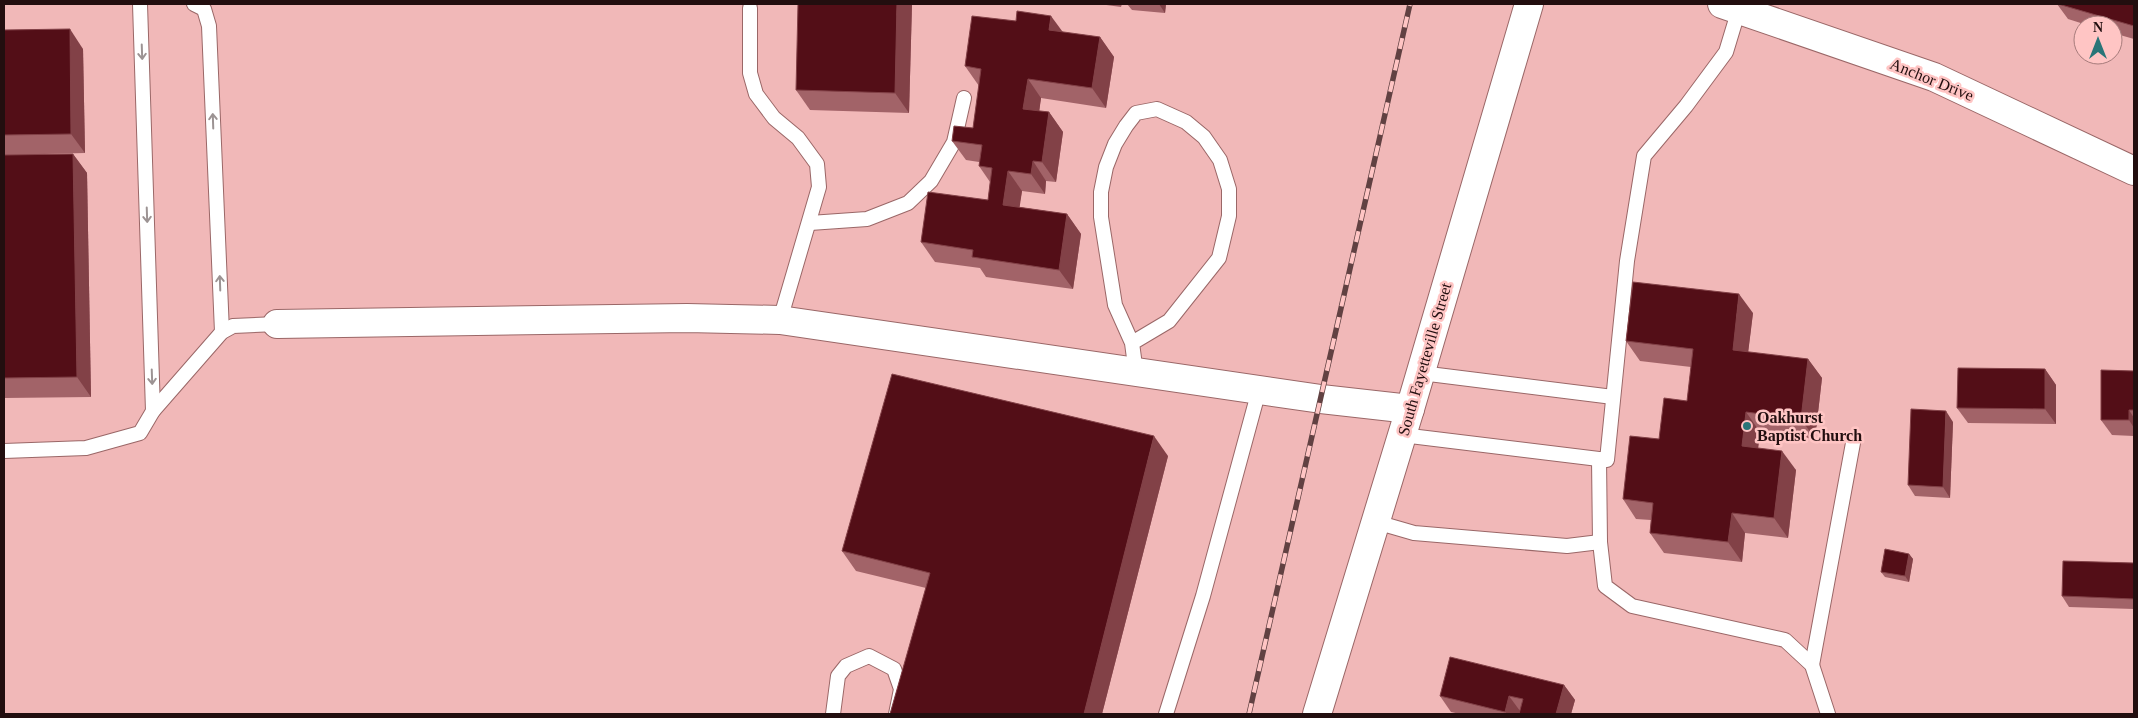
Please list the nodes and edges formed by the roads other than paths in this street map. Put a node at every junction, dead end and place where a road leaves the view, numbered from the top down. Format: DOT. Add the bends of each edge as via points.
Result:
graph roads {
  1 [pos="140,4"];
  2 [pos="194,4"];
  3 [pos="1529,4"];
  4 [pos="1731,7"];
  5 [pos="750,8"];
  6 [pos="964,98"];
  7 [pos="2134,171"];
  8 [pos="810,223"];
  9 [pos="780,320"];
  10 [pos="277,324"];
  11 [pos="222,332"];
  12 [pos="1132,343"];
  13 [pos="1136,373"];
  14 [pos="1420,373"];
  15 [pos="1259,390"];
  16 [pos="1614,397"];
  17 [pos="1410,409"];
  18 [pos="153,410"];
  19 [pos="1402,435"];
  20 [pos="1853,443"];
  21 [pos="4,451"];
  22 [pos="1599,459"];
  23 [pos="1376,522"];
  24 [pos="1600,542"];
  25 [pos="1812,665"];
  26 [pos="834,714"];
  27 [pos="896,714"];
  28 [pos="1166,714"];
  29 [pos="1318,714"];
  30 [pos="1828,714"];
  1 -- 18 [label="lane, one-way"];
  11 -- 2 [label="lane, one-way" via="209,26 204,9"];
  3 -- 14 [label="street, South Fayetteville Street"];
  4 -- 7 [label="street, Anchor Drive" via="1934,77"];
  4 -- 16 [label="lane" via="1726,52 1644,156 1627,261"];
  5 -- 8 [label="lane" via="750,73 756,94 774,118 798,138 817,164 819,188"];
  6 -- 8 [label="lane" via="954,142 931,181 908,203 866,219"];
  8 -- 9 [label="lane"];
  9 -- 10 [label="street" via="687,318"];
  9 -- 13 [label="street"];
  10 -- 11 [label="lane" via="233,326"];
  11 -- 18 [label="lane"];
  12 -- 12 [label="lane" via="1115,305 1101,217 1101,192 1106,167 1126,126 1136,113 1157,109 1186,122 1204,137 1220,160 1229,189 1230,216 1219,258 1169,321"];
  12 -- 13 [label="lane"];
  13 -- 15 [label="street"];
  14 -- 16 [label="lane"];
  14 -- 17 [label="street, South Fayetteville Street"];
  15 -- 17 [label="street"];
  15 -- 28 [label="lane" via="1203,596"];
  16 -- 22 [label="lane" via="1607,460"];
  17 -- 19 [label="street, South Fayetteville Street"];
  18 -- 21 [label="lane" via="140,433 86,448"];
  19 -- 22 [label="lane"];
  19 -- 23 [label="street, South Fayetteville Street"];
  20 -- 25 [label="lane"];
  22 -- 24 [label="lane"];
  23 -- 24 [label="lane" via="1414,533 1567,546"];
  23 -- 29 [label="street, South Fayetteville Street"];
  24 -- 25 [label="lane" via="1606,586 1632,606 1785,640"];
  25 -- 30 [label="lane"];
  26 -- 27 [label="lane" via="838,676 846,666 869,656 894,669 901,689"];
}
